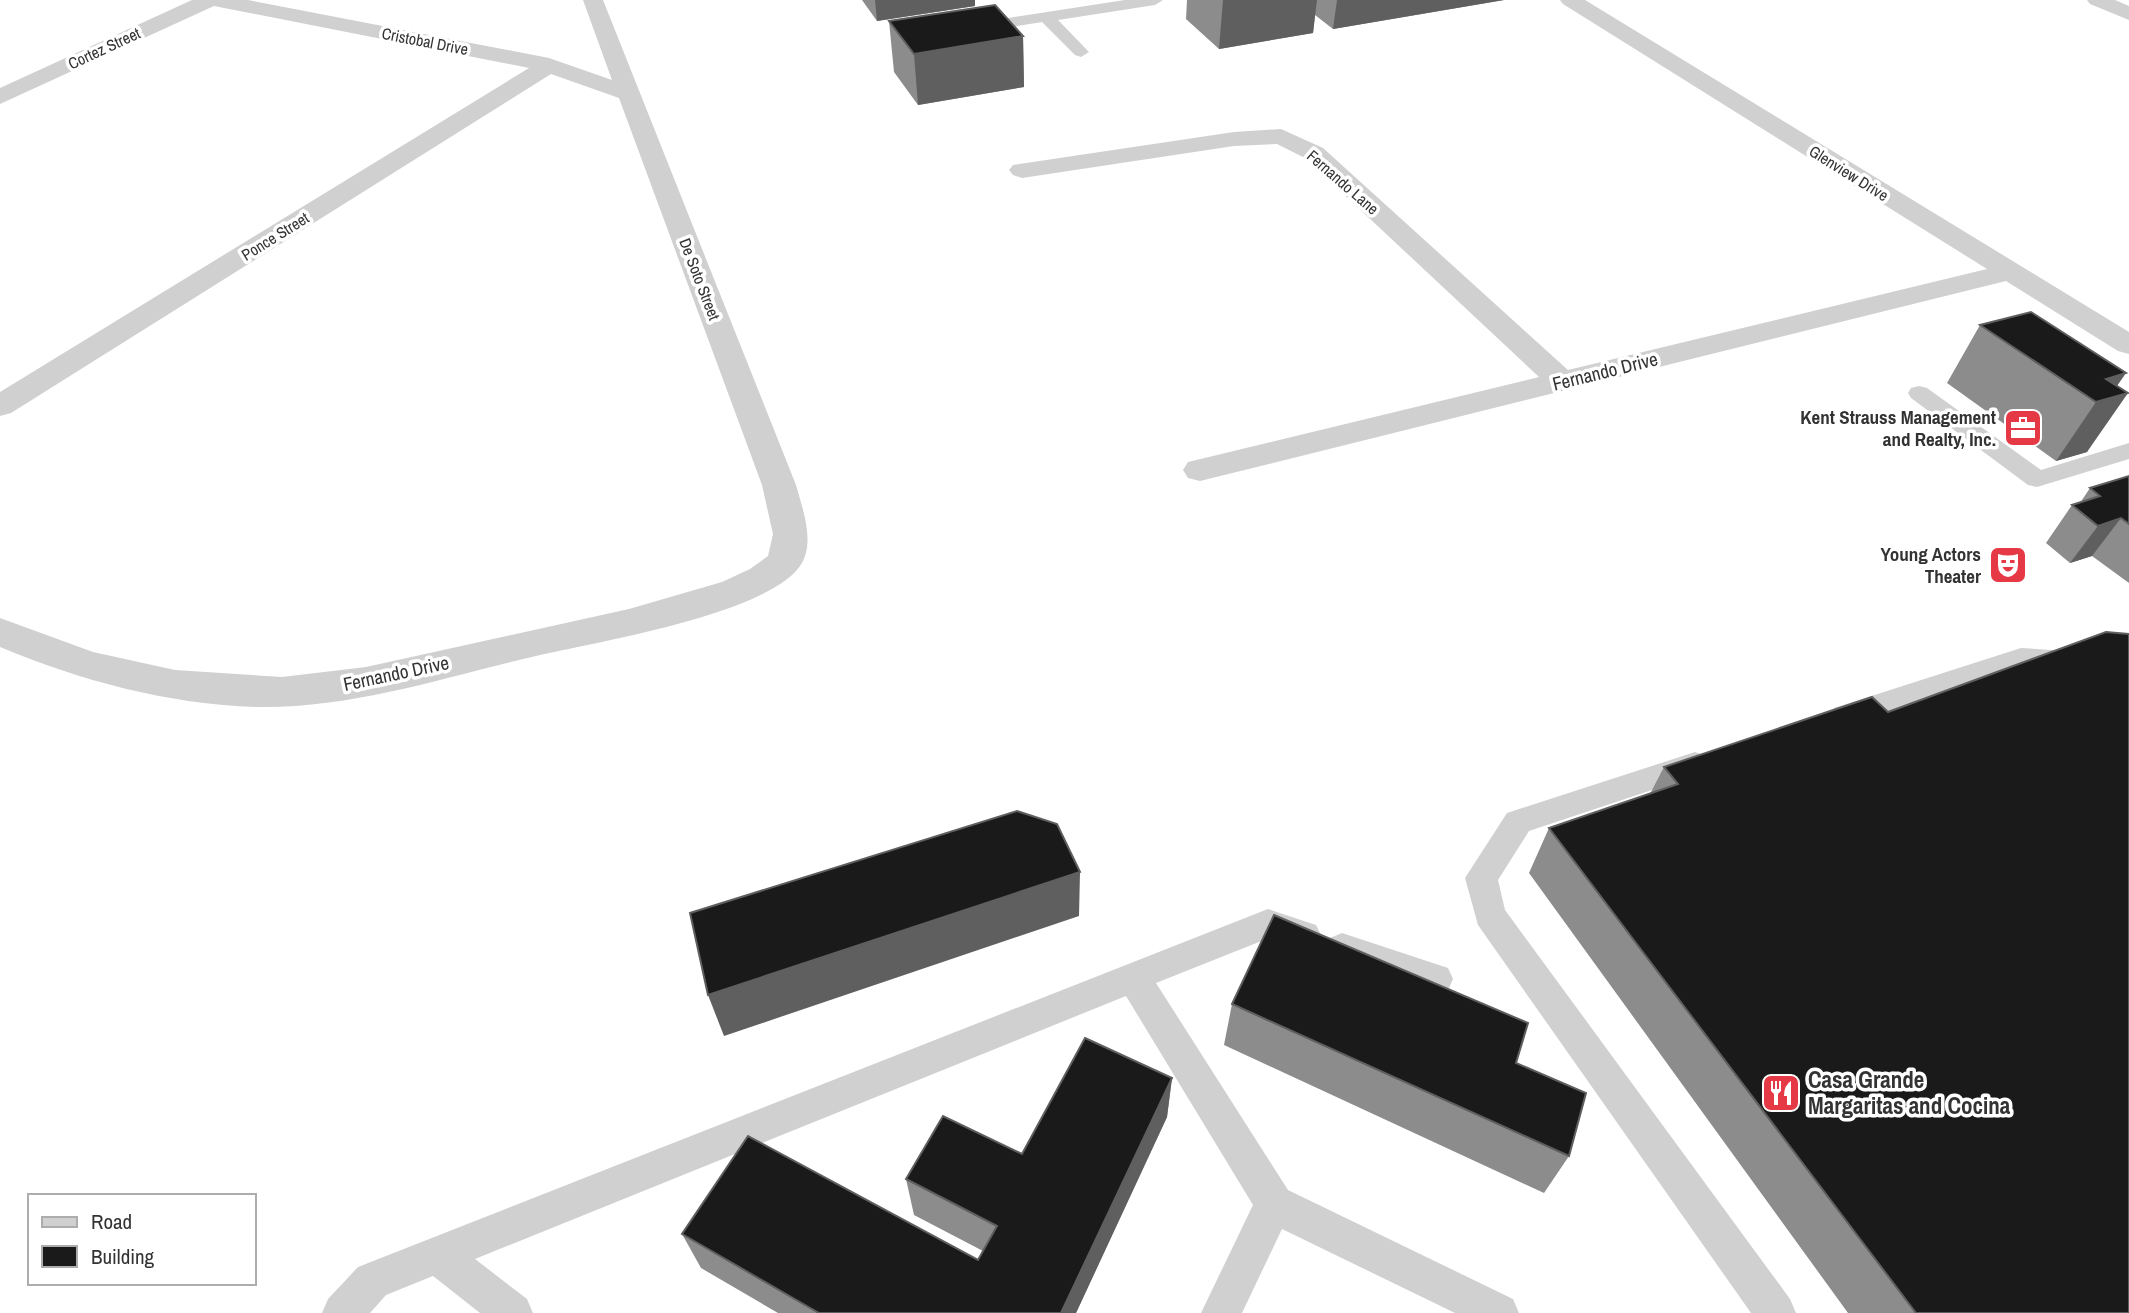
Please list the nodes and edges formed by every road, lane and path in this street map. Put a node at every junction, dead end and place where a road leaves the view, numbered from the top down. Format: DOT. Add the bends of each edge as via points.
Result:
graph roads {
  1 [pos="209,0"];
  2 [pos="216,0"];
  3 [pos="593,0"];
  4 [pos="1155,0"];
  5 [pos="1570,0"];
  6 [pos="2097,0"];
  7 [pos="2129,14"];
  8 [pos="1046,17"];
  9 [pos="964,30"];
  10 [pos="1081,52"];
  11 [pos="549,65"];
  12 [pos="629,94"];
  13 [pos="0,97"];
  14 [pos="1022,170"];
  15 [pos="2010,272"];
  16 [pos="2129,345"];
  17 [pos="1562,382"];
  18 [pos="1919,393"];
  19 [pos="0,406"];
  20 [pos="2129,451"];
  21 [pos="1200,470"];
  22 [pos="784,562"];
  23 [pos="0,632"];
  24 [pos="2129,665"];
  25 [pos="1810,727"];
  26 [pos="1730,753"];
  27 [pos="1133,977"];
  28 [pos="1436,979"];
  29 [pos="1274,1204"];
  30 [pos="437,1255"];
  31 [pos="342,1313"];
  32 [pos="513,1313"];
  33 [pos="1221,1313"];
  34 [pos="1499,1313"];
  35 [pos="1776,1313"];
  1 -- 13 [label="street, Cortez Street"];
  2 -- 11 [label="street, Cristobal Drive"];
  3 -- 12 [label="street, De Soto Street"];
  4 -- 8 [label="lane"];
  5 -- 15 [label="street, Glenview Drive"];
  6 -- 7 [label="street"];
  8 -- 9 [label="lane"];
  8 -- 10 [label="lane"];
  11 -- 12 [label="street, Cristobal Drive"];
  11 -- 19 [label="street, Ponce Street"];
  12 -- 22 [label="street, De Soto Street" via="779,485 791,534"];
  14 -- 17 [label="street, Fernando Lane" via="1281,136 1314,153"];
  15 -- 16 [label="street, Glenview Drive"];
  15 -- 17 [label="street, Fernando Drive"];
  17 -- 21 [label="street, Fernando Drive"];
  18 -- 20 [label="lane" via="2037,479"];
  22 -- 23 [label="street, Fernando Drive" via="755,583 677,609 373,680 307,690 235,691 162,684 94,666"];
  24 -- 25 [label="lane" via="2021,657"];
  26 -- 35 [label="lane" via="1518,822 1481,878 1490,915"];
  27 -- 28 [label="lane" via="1268,923"];
  27 -- 29 [label="lane"];
  27 -- 30 [label="lane"];
  29 -- 33 [label="lane"];
  29 -- 34 [label="lane"];
  30 -- 31 [label="lane" via="372,1281"];
  30 -- 32 [label="lane"];
}
